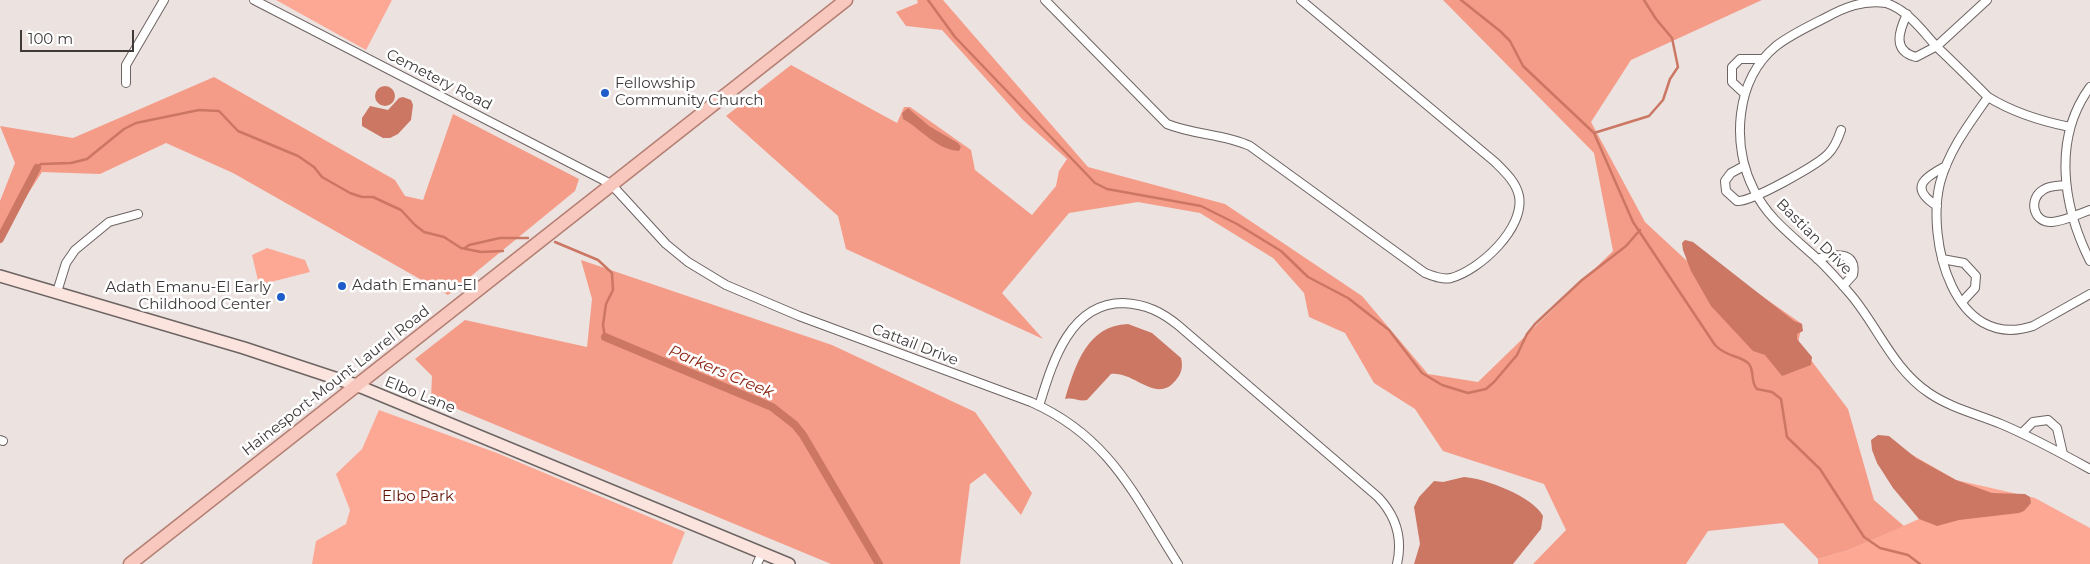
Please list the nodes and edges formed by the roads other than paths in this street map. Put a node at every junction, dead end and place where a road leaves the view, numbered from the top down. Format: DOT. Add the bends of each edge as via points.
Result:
graph roads {
  1 [pos="164,0"];
  2 [pos="254,0"];
  3 [pos="846,0"];
  4 [pos="1045,0"];
  5 [pos="1301,0"];
  6 [pos="1987,0"];
  7 [pos="1907,14"];
  8 [pos="1936,46"];
  9 [pos="1763,59"];
  10 [pos="126,83"];
  11 [pos="2090,87"];
  12 [pos="1745,94"];
  13 [pos="1988,97"];
  14 [pos="2080,102"];
  15 [pos="2090,103"];
  16 [pos="2070,127"];
  17 [pos="1840,130"];
  18 [pos="1744,166"];
  19 [pos="1946,166"];
  20 [pos="611,184"];
  21 [pos="2066,185"];
  22 [pos="1757,196"];
  23 [pos="1936,206"];
  24 [pos="2090,210"];
  25 [pos="138,214"];
  26 [pos="2072,216"];
  27 [pos="1817,259"];
  28 [pos="1942,259"];
  29 [pos="2090,261"];
  30 [pos="0,276"];
  31 [pos="1843,286"];
  32 [pos="57,292"];
  33 [pos="2090,294"];
  34 [pos="1962,302"];
  35 [pos="356,385"];
  36 [pos="1039,406"];
  37 [pos="2022,433"];
  38 [pos="2063,454"];
  39 [pos="2090,469"];
  40 [pos="760,559"];
  41 [pos="130,564"];
  42 [pos="789,564"];
  43 [pos="1178,564"];
  44 [pos="1397,564"];
  1 -- 10 [label="street" via="128,60"];
  2 -- 20 [label="street, Cemetery Road"];
  3 -- 20 [label="main road, Hainesport-Mount Laurel Road"];
  4 -- 5 [label="street" via="1167,124 1230,138 1250,146 1425,273 1451,278 1468,270 1493,250 1514,226 1519,206 1511,178"];
  6 -- 8 [label="street"];
  7 -- 8 [label="street, Bastian Drive"];
  7 -- 8 [label="street" via="1898,32 1900,46 1916,57"];
  7 -- 9 [label="street, Bastian Drive" via="1884,2 1854,3 1795,34"];
  8 -- 13 [label="street, Bastian Drive"];
  9 -- 12 [label="street, Bastian Drive" via="1750,78"];
  9 -- 12 [label="street" via="1740,59 1732,67 1732,82"];
  11 -- 14 [label="street"];
  12 -- 18 [label="street, Bastian Drive" via="1740,128"];
  13 -- 16 [label="street, Bastian Drive" via="2023,115"];
  13 -- 19 [label="street" via="1959,139"];
  14 -- 15 [label="street"];
  14 -- 16 [label="street"];
  16 -- 21 [label="street"];
  17 -- 22 [label="street" via="1833,147 1823,158"];
  18 -- 22 [label="street, Bastian Drive"];
  18 -- 22 [label="street" via="1727,176 1726,191 1737,201"];
  19 -- 23 [label="street"];
  19 -- 23 [label="street" via="1922,184 1922,194"];
  20 -- 35 [label="main road, Hainesport-Mount Laurel Road"];
  20 -- 36 [label="street, Cattail Drive" via="666,244 713,278 784,310"];
  21 -- 26 [label="street"];
  21 -- 26 [label="street" via="2048,187 2038,194 2034,211 2047,221"];
  22 -- 27 [label="street, Bastian Drive" via="1780,226"];
  23 -- 28 [label="street"];
  24 -- 26 [label="street"];
  25 -- 32 [label="street" via="109,222 75,250 66,263"];
  26 -- 29 [label="street"];
  27 -- 31 [label="street, Bastian Drive"];
  27 -- 31 [label="street" via="1838,254 1848,257 1854,275"];
  28 -- 34 [label="street"];
  28 -- 34 [label="street" via="1964,263 1976,276 1975,288"];
  30 -- 32 [label="street, Elbo Lane"];
  31 -- 37 [label="street, Bastian Drive" via="1897,362 1920,387 1949,405"];
  32 -- 35 [label="street, Elbo Lane"];
  33 -- 34 [label="street" via="2042,322 2013,331 1983,324"];
  35 -- 40 [label="street, Elbo Lane"];
  35 -- 41 [label="main road, Hainesport-Mount Laurel Road"];
  36 -- 43 [label="street, Cattail Drive" via="1081,430 1112,460"];
  36 -- 44 [label="street" via="1063,343 1081,319 1108,305 1128,303 1150,307 1179,326 1378,497 1396,523 1400,544"];
  37 -- 38 [label="street, Bastian Drive"];
  37 -- 38 [label="street" via="2033,422 2048,420 2057,428"];
  38 -- 39 [label="street, Bastian Drive"];
  40 -- 42 [label="street, Elbo Lane"];
}
